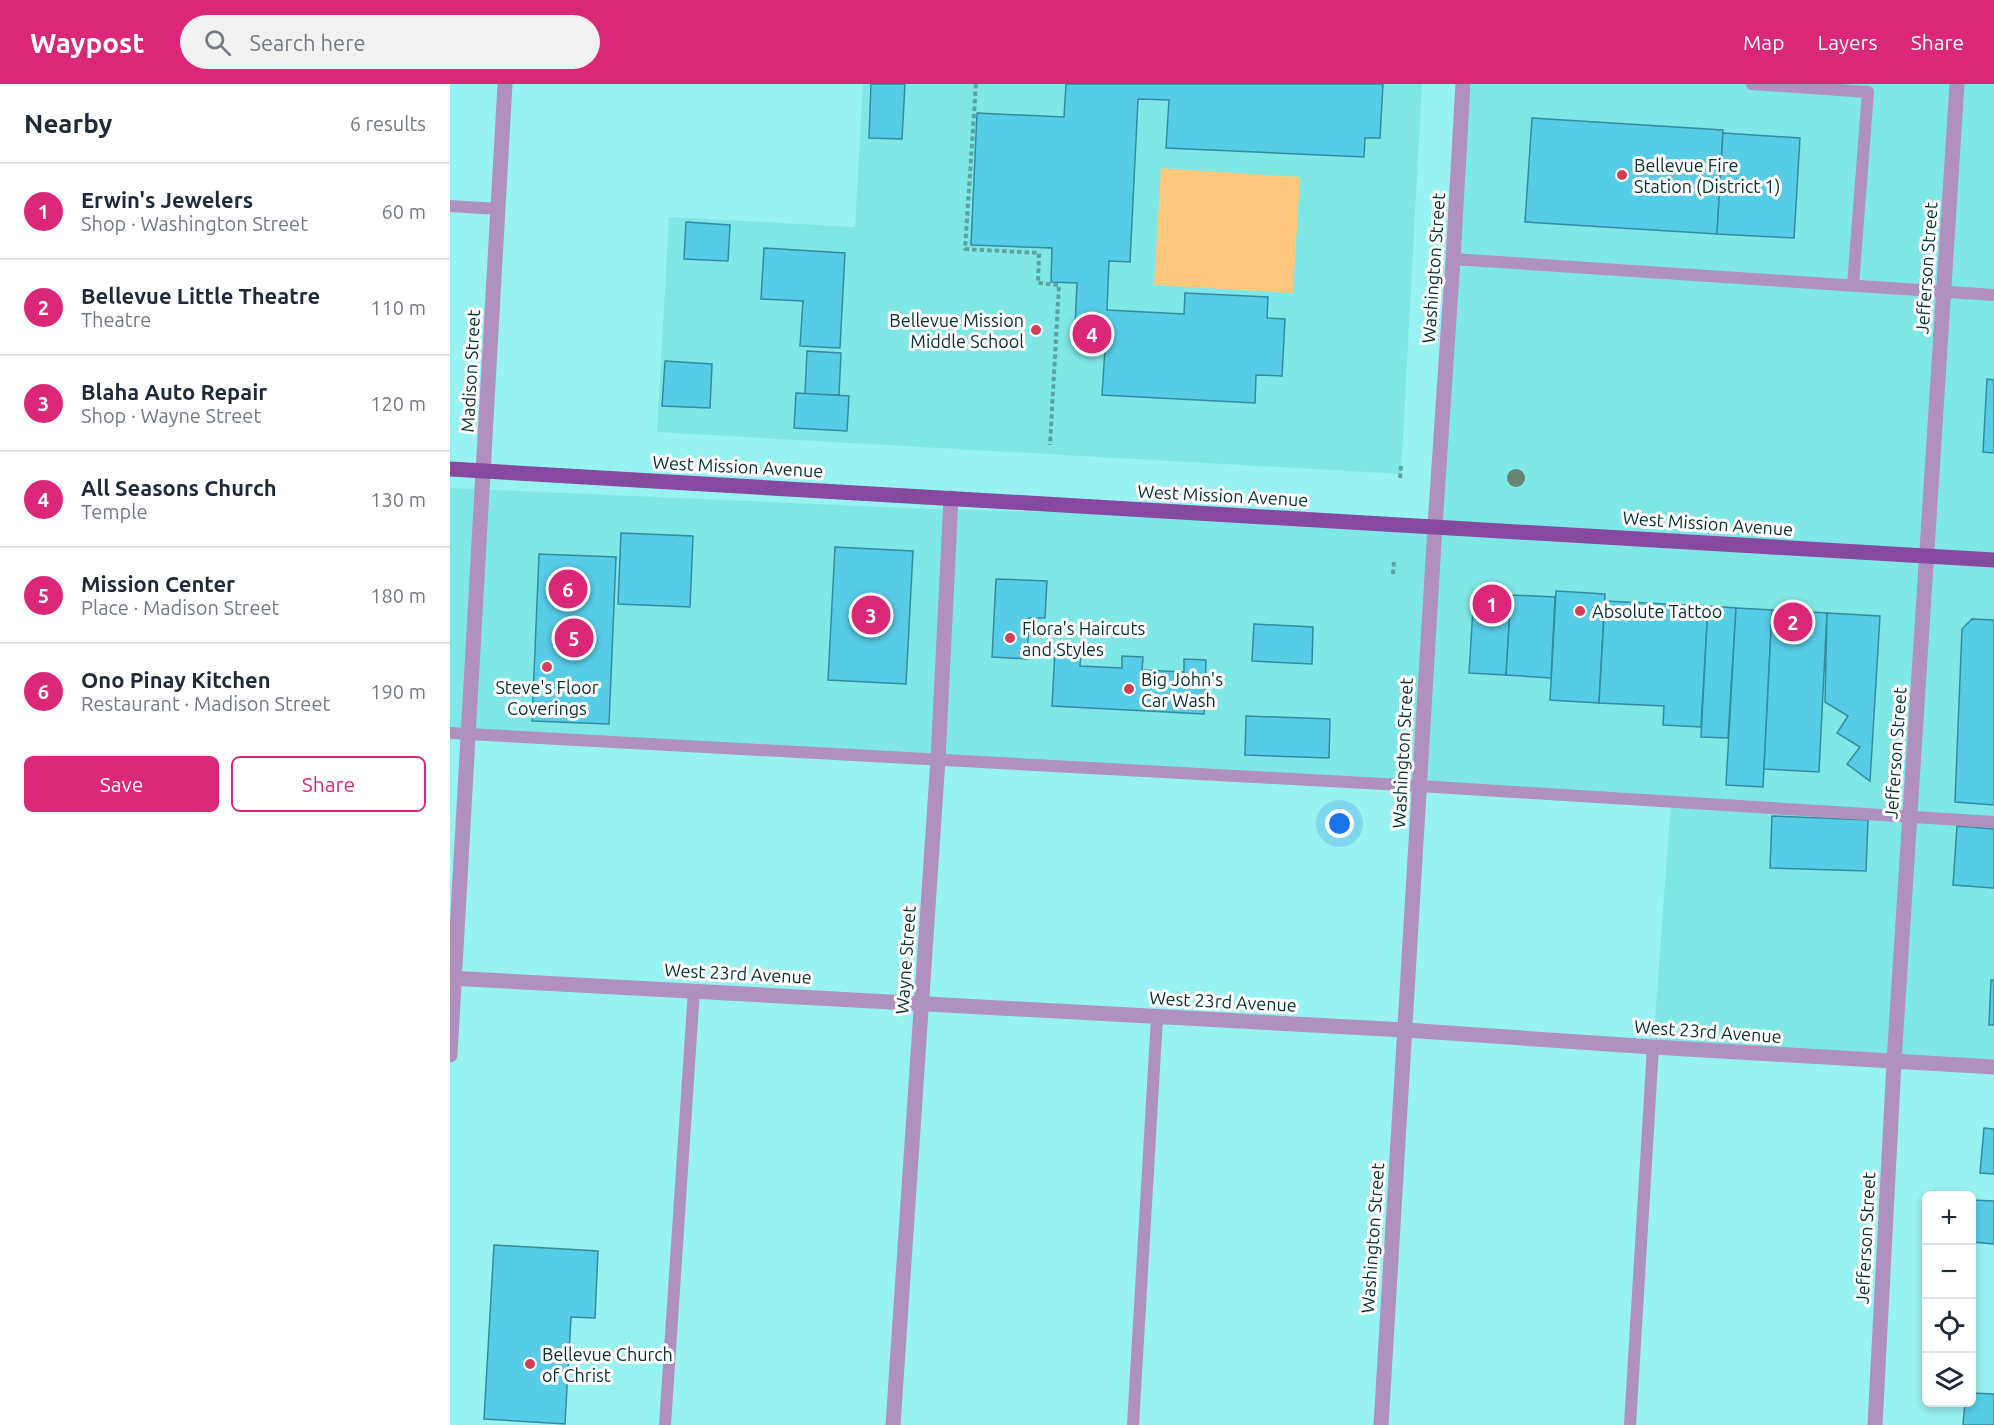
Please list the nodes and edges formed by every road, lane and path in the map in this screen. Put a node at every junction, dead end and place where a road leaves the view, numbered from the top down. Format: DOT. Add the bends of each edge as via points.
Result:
graph roads {
  1 [pos="505,84"];
  2 [pos="976,84"];
  3 [pos="1463,84"];
  4 [pos="1752,84"];
  5 [pos="1957,84"];
  6 [pos="1835,87"];
  7 [pos="450,206"];
  8 [pos="498,209"];
  9 [pos="1454,259"];
  10 [pos="1853,285"];
  11 [pos="1944,291"];
  12 [pos="1994,294"];
  13 [pos="1050,445"];
  14 [pos="1401,466"];
  15 [pos="450,469"];
  16 [pos="484,471"];
  17 [pos="1400,478"];
  18 [pos="951,498"];
  19 [pos="1435,526"];
  20 [pos="1927,556"];
  21 [pos="1994,560"];
  22 [pos="1394,561"];
  23 [pos="1393,574"];
  24 [pos="450,733"];
  25 [pos="468,734"];
  26 [pos="938,759"];
  27 [pos="1420,786"];
  28 [pos="1910,816"];
  29 [pos="1994,822"];
  30 [pos="452,978"];
  31 [pos="694,990"];
  32 [pos="922,1002"];
  33 [pos="1157,1017"];
  34 [pos="1405,1030"];
  35 [pos="1653,1047"];
  36 [pos="450,1055"];
  37 [pos="1894,1062"];
  38 [pos="1994,1067"];
  39 [pos="665,1425"];
  40 [pos="893,1425"];
  41 [pos="1133,1425"];
  42 [pos="1380,1425"];
  43 [pos="1630,1425"];
  44 [pos="1875,1425"];
  1 -- 8 [label="street, Madison Street"];
  2 -- 13 [label="path" via="965,249 1039,253 1038,283 1059,285"];
  3 -- 9 [label="street, Washington Street"];
  4 -- 6 [label="lane"];
  5 -- 11 [label="street, Jefferson Street"];
  6 -- 10 [label="lane" via="1868,92"];
  7 -- 8 [label="lane"];
  8 -- 16 [label="street, Madison Street"];
  9 -- 10 [label="lane"];
  9 -- 19 [label="street, Washington Street"];
  10 -- 11 [label="lane"];
  11 -- 12 [label="lane"];
  11 -- 20 [label="street, Jefferson Street"];
  14 -- 17 [label="path"];
  15 -- 16 [label="main road, West Mission Avenue"];
  16 -- 18 [label="main road, West Mission Avenue"];
  16 -- 25 [label="street, Madison Street"];
  18 -- 19 [label="main road, West Mission Avenue"];
  18 -- 26 [label="street, Wayne Street"];
  19 -- 20 [label="main road, West Mission Avenue"];
  19 -- 27 [label="street, Washington Street"];
  20 -- 21 [label="main road, West Mission Avenue"];
  20 -- 28 [label="street, Jefferson Street"];
  22 -- 23 [label="path"];
  24 -- 25 [label="lane"];
  25 -- 26 [label="lane"];
  25 -- 30 [label="street, Madison Street"];
  26 -- 27 [label="lane"];
  26 -- 32 [label="street, Wayne Street"];
  27 -- 28 [label="lane"];
  27 -- 34 [label="street, Washington Street"];
  28 -- 29 [label="lane"];
  28 -- 37 [label="street, Jefferson Street"];
  30 -- 31 [label="street, West 23rd Avenue"];
  30 -- 36 [label="street, Madison Street"];
  31 -- 32 [label="street, West 23rd Avenue"];
  31 -- 39 [label="lane"];
  32 -- 33 [label="street, West 23rd Avenue"];
  32 -- 40 [label="street, Wayne Street"];
  33 -- 34 [label="street, West 23rd Avenue"];
  33 -- 41 [label="lane"];
  34 -- 35 [label="street, West 23rd Avenue"];
  34 -- 42 [label="street, Washington Street"];
  35 -- 37 [label="street, West 23rd Avenue"];
  35 -- 43 [label="lane"];
  37 -- 38 [label="street, West 23rd Avenue"];
  37 -- 44 [label="street, Jefferson Street"];
}
